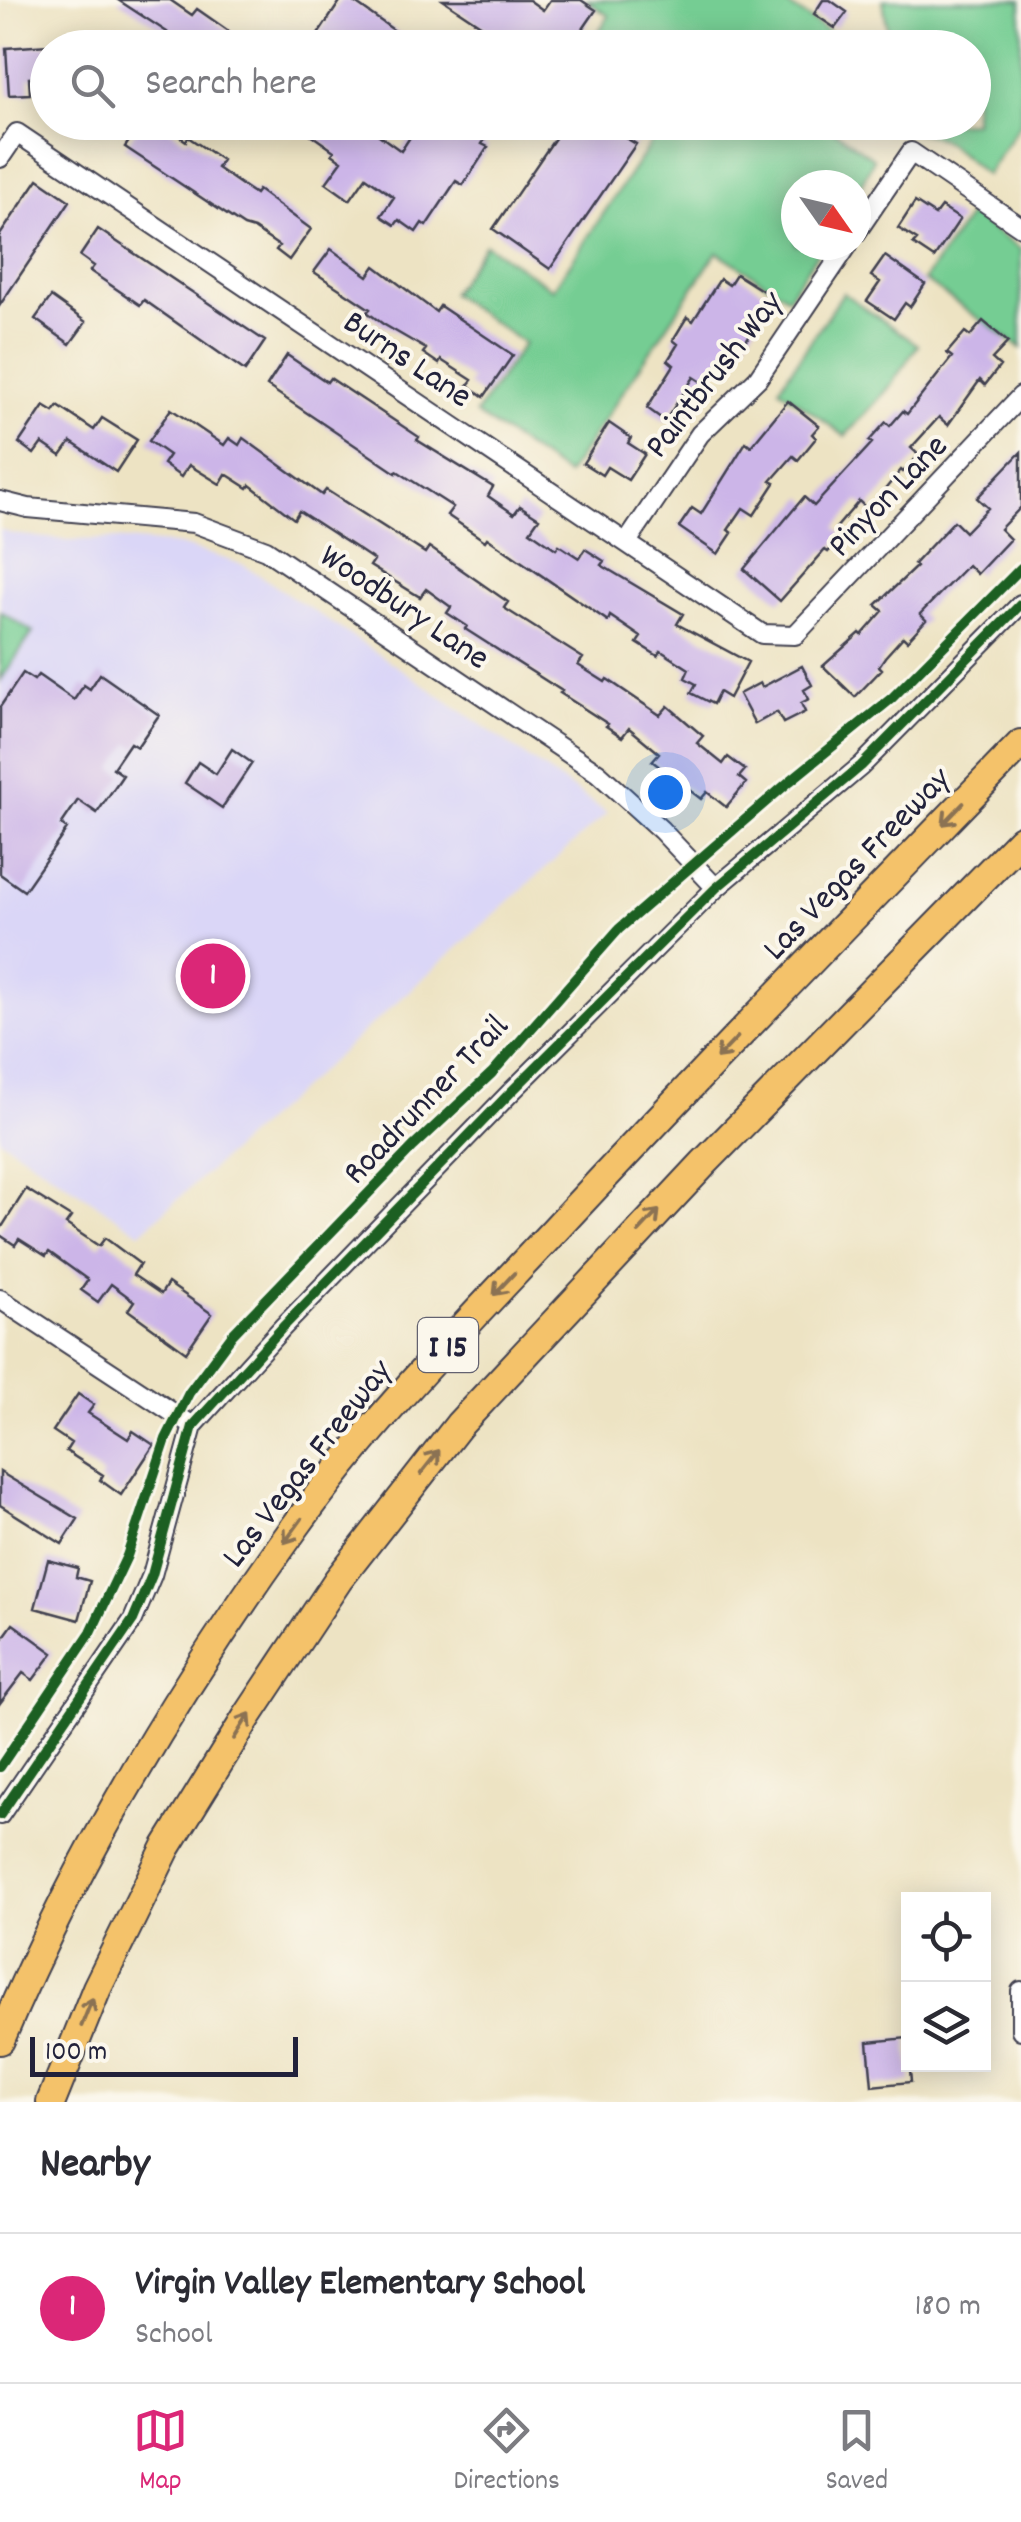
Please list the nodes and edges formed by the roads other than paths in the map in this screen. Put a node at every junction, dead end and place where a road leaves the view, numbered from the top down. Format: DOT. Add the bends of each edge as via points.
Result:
graph roads {
  1 [pos="0,158"];
  2 [pos="871,210"];
  3 [pos="1021,227"];
  4 [pos="838,260"];
  5 [pos="1021,396"];
  6 [pos="0,501"];
  7 [pos="627,542"];
  8 [pos="1021,604"];
  9 [pos="795,635"];
  10 [pos="1021,744"];
  11 [pos="1021,840"];
  12 [pos="716,888"];
  13 [pos="0,1299"];
  14 [pos="193,1426"];
  15 [pos="0,1815"];
  16 [pos="1021,1990"];
  17 [pos="1021,2030"];
  18 [pos="0,2040"];
  19 [pos="51,2102"];
  1 -- 7 [label="street, Burns Lane" via="17,134"];
  2 -- 3 [label="street" via="910,152"];
  4 -- 7 [label="street, Paintbrush Way" via="758,378 700,434"];
  5 -- 9 [label="street, Pinyon Lane"];
  6 -- 12 [label="street, Woodbury Lane" via="194,524 266,550 598,773"];
  7 -- 9 [label="street, Burns Lane" via="762,634"];
  8 -- 12 [label="street" via="861,766"];
  10 -- 18 [label="highway, Las Vegas Freeway / I 15, one-way" via="408,1387 297,1524 192,1676 110,1812"];
  19 -- 11 [label="highway, I 15, one-way" via="97,1988 166,1848 338,1580 459,1425"];
  12 -- 14 [label="street" via="399,1206"];
  13 -- 14 [label="street"];
  14 -- 15 [label="street" via="133,1620"];
  16 -- 17 [label="street"];
}
